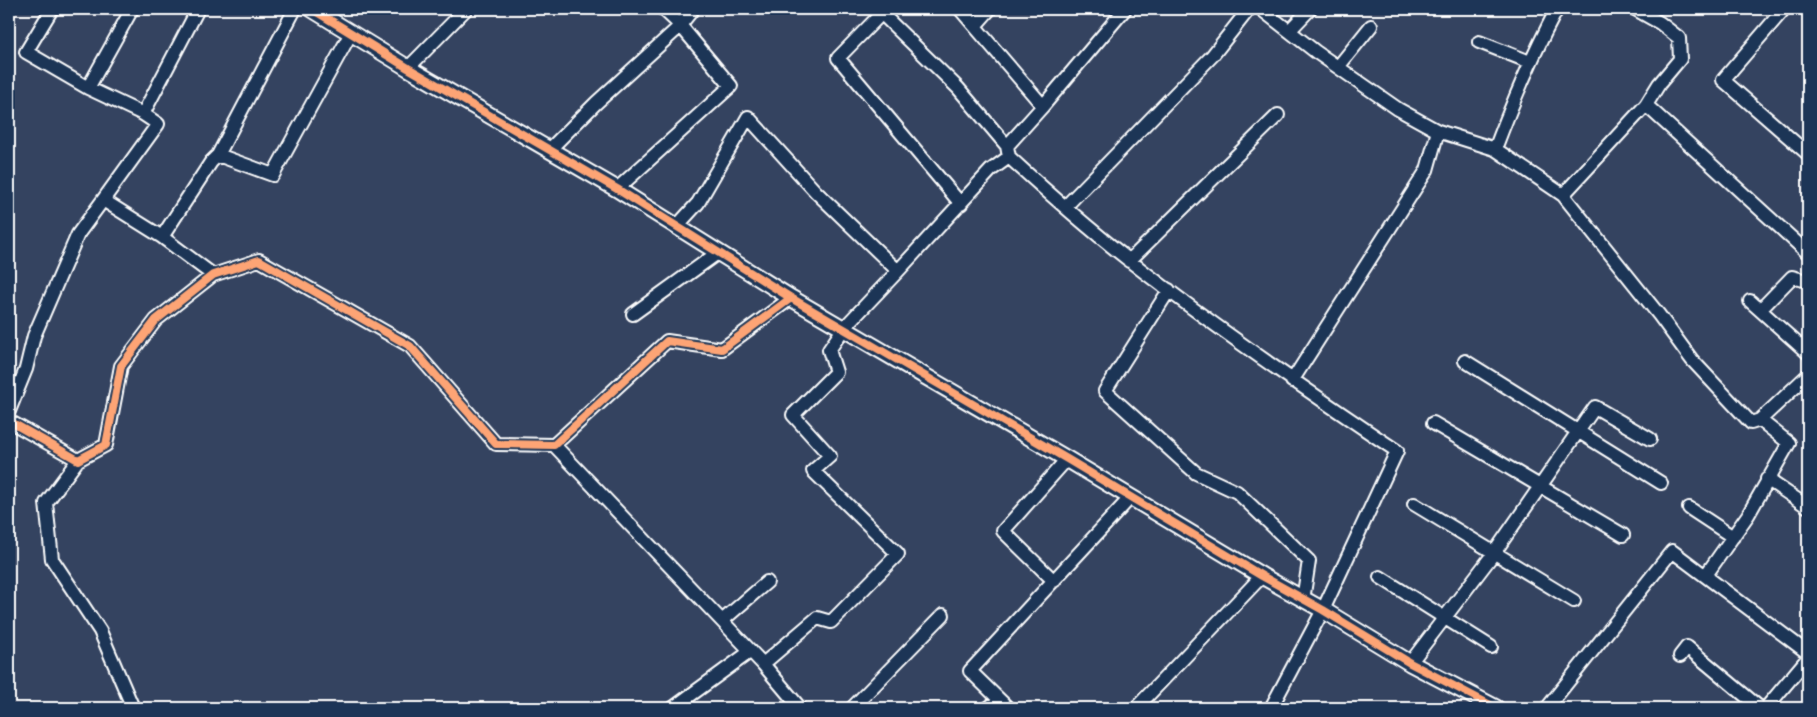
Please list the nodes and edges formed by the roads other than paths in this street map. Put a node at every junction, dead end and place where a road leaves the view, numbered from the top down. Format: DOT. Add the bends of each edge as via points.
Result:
graph roads {
  1 [pos="52,9"];
  2 [pos="132,9"];
  3 [pos="198,9"];
  4 [pos="295,9"];
  5 [pos="312,9"];
  6 [pos="466,9"];
  7 [pos="664,9"];
  8 [pos="693,9"];
  9 [pos="960,9"];
  10 [pos="990,9"];
  11 [pos="1125,9"];
  12 [pos="1249,9"];
  13 [pos="1261,9"];
  14 [pos="1310,9"];
  15 [pos="1557,9"];
  16 [pos="1635,9"];
  17 [pos="1784,9"];
  18 [pos="880,11"];
  19 [pos="680,25"];
  20 [pos="975,26"];
  21 [pos="1371,26"];
  22 [pos="1290,30"];
  23 [pos="351,33"];
  24 [pos="1479,42"];
  25 [pos="1530,62"];
  26 [pos="1338,67"];
  27 [pos="408,68"];
  28 [pos="88,88"];
  29 [pos="1646,105"];
  30 [pos="1043,106"];
  31 [pos="143,114"];
  32 [pos="1278,115"];
  33 [pos="1438,131"];
  34 [pos="550,149"];
  35 [pos="1495,149"];
  36 [pos="1008,152"];
  37 [pos="1808,153"];
  38 [pos="218,155"];
  39 [pos="617,189"];
  40 [pos="1563,195"];
  41 [pos="103,200"];
  42 [pos="961,204"];
  43 [pos="1065,208"];
  44 [pos="677,226"];
  45 [pos="162,237"];
  46 [pos="719,252"];
  47 [pos="1808,253"];
  48 [pos="1130,261"];
  49 [pos="898,271"];
  50 [pos="213,275"];
  51 [pos="1808,279"];
  52 [pos="1168,290"];
  53 [pos="791,298"];
  54 [pos="1750,301"];
  55 [pos="1760,310"];
  56 [pos="633,314"];
  57 [pos="844,328"];
  58 [pos="1808,353"];
  59 [pos="1465,360"];
  60 [pos="1808,375"];
  61 [pos="1292,381"];
  62 [pos="9,411"];
  63 [pos="1760,420"];
  64 [pos="9,422"];
  65 [pos="1432,423"];
  66 [pos="1578,432"];
  67 [pos="1650,440"];
  68 [pos="554,445"];
  69 [pos="1068,458"];
  70 [pos="78,460"];
  71 [pos="1767,479"];
  72 [pos="1661,483"];
  73 [pos="1540,487"];
  74 [pos="1130,498"];
  75 [pos="1414,504"];
  76 [pos="1808,507"];
  77 [pos="1689,508"];
  78 [pos="1622,535"];
  79 [pos="1733,537"];
  80 [pos="1494,553"];
  81 [pos="1706,575"];
  82 [pos="1262,576"];
  83 [pos="1380,578"];
  84 [pos="1054,581"];
  85 [pos="767,582"];
  86 [pos="1303,600"];
  87 [pos="1574,601"];
  88 [pos="1323,610"];
  89 [pos="943,614"];
  90 [pos="1445,617"];
  91 [pos="722,621"];
  92 [pos="1491,647"];
  93 [pos="751,651"];
  94 [pos="1808,653"];
  95 [pos="1680,656"];
  96 [pos="1808,658"];
  97 [pos="1410,663"];
  98 [pos="763,664"];
  99 [pos="866,704"];
  100 [pos="1004,704"];
  101 [pos="133,708"];
  102 [pos="673,708"];
  103 [pos="798,708"];
  104 [pos="852,708"];
  105 [pos="988,708"];
  106 [pos="1136,708"];
  107 [pos="1271,708"];
  108 [pos="1496,708"];
  109 [pos="1547,708"];
  110 [pos="1760,708"];
  111 [pos="1766,708"];
  1 -- 28 [label="street" via="26,52"];
  2 -- 28 [label="street"];
  3 -- 31 [label="street"];
  4 -- 38 [label="street"];
  5 -- 23 [label="street"];
  6 -- 27 [label="street"];
  7 -- 19 [label="street"];
  8 -- 19 [label="street"];
  9 -- 20 [label="street"];
  10 -- 20 [label="street"];
  11 -- 30 [label="street"];
  12 -- 43 [label="street" via="1212,56"];
  13 -- 22 [label="street"];
  14 -- 22 [label="street"];
  15 -- 25 [label="street"];
  16 -- 29 [label="street" via="1679,38 1680,58"];
  17 -- 37 [label="street" via="1723,80"];
  18 -- 36 [label="street" via="958,88"];
  18 -- 42 [label="street" via="838,58"];
  19 -- 34 [label="street"];
  19 -- 39 [label="street" via="731,86"];
  20 -- 30 [label="street"];
  21 -- 26 [label="street"];
  22 -- 26 [label="street"];
  23 -- 27 [label="street"];
  23 -- 38 [label="street" via="273,175"];
  24 -- 25 [label="street"];
  25 -- 35 [label="street"];
  26 -- 33 [label="street" via="1398,109"];
  27 -- 34 [label="street"];
  28 -- 31 [label="street"];
  29 -- 40 [label="street"];
  29 -- 47 [label="street"];
  30 -- 36 [label="street"];
  31 -- 41 [label="street" via="158,124"];
  32 -- 48 [label="street"];
  33 -- 35 [label="street"];
  33 -- 61 [label="street" via="1426,170"];
  34 -- 39 [label="street"];
  35 -- 40 [label="street"];
  36 -- 42 [label="street"];
  36 -- 43 [label="street"];
  38 -- 45 [label="street"];
  39 -- 44 [label="street"];
  40 -- 63 [label="street" via="1692,360 1751,423"];
  41 -- 45 [label="street"];
  41 -- 62 [label="street" via="78,234 34,336 26,369"];
  42 -- 49 [label="street"];
  43 -- 48 [label="street"];
  44 -- 46 [label="street"];
  44 -- 49 [label="street" via="698,203 748,117 816,192"];
  45 -- 50 [label="street"];
  46 -- 53 [label="street"];
  46 -- 56 [label="street"];
  48 -- 52 [label="street"];
  49 -- 57 [label="street"];
  50 -- 68 [label="street" via="260,260 410,346 496,444"];
  50 -- 70 [label="street" via="156,320 121,366 106,445"];
  51 -- 55 [label="street" via="1792,277"];
  52 -- 61 [label="street"];
  52 -- 86 [label="street" via="1105,391 1196,473 1237,492 1309,561"];
  53 -- 57 [label="street"];
  53 -- 68 [label="street" via="722,349 667,341"];
  54 -- 55 [label="street"];
  55 -- 58 [label="street"];
  57 -- 69 [label="street"];
  57 -- 98 [label="street" via="829,350 836,372 793,415 830,456 813,470 898,554 831,622 817,618"];
  59 -- 66 [label="street"];
  60 -- 63 [label="street"];
  61 -- 88 [label="street" via="1397,451"];
  63 -- 71 [label="street" via="1789,444"];
  64 -- 70 [label="street"];
  65 -- 73 [label="street"];
  66 -- 67 [label="street" via="1595,407"];
  66 -- 72 [label="street"];
  66 -- 73 [label="street"];
  68 -- 91 [label="street"];
  69 -- 74 [label="street"];
  69 -- 84 [label="street" via="1003,531"];
  70 -- 101 [label="street" via="46,503 52,559 100,631"];
  71 -- 76 [label="street"];
  71 -- 79 [label="street"];
  73 -- 78 [label="street"];
  73 -- 80 [label="street"];
  74 -- 82 [label="street"];
  74 -- 84 [label="street"];
  75 -- 80 [label="street"];
  77 -- 79 [label="street"];
  79 -- 81 [label="street"];
  80 -- 87 [label="street"];
  80 -- 90 [label="street"];
  81 -- 94 [label="street"];
  81 -- 109 [label="street" via="1672,551"];
  82 -- 86 [label="street"];
  82 -- 106 [label="street"];
  83 -- 90 [label="street"];
  84 -- 100 [label="street" via="970,671"];
  85 -- 91 [label="street"];
  86 -- 88 [label="street"];
  88 -- 97 [label="street"];
  88 -- 107 [label="street"];
  89 -- 99 [label="street"];
  90 -- 92 [label="street"];
  90 -- 97 [label="street"];
  91 -- 93 [label="street"];
  93 -- 98 [label="street"];
  93 -- 102 [label="street"];
  95 -- 110 [label="street" via="1687,647"];
  96 -- 111 [label="street"];
  97 -- 108 [label="street"];
  98 -- 103 [label="street"];
  99 -- 104 [label="street"];
  100 -- 105 [label="street"];
}
